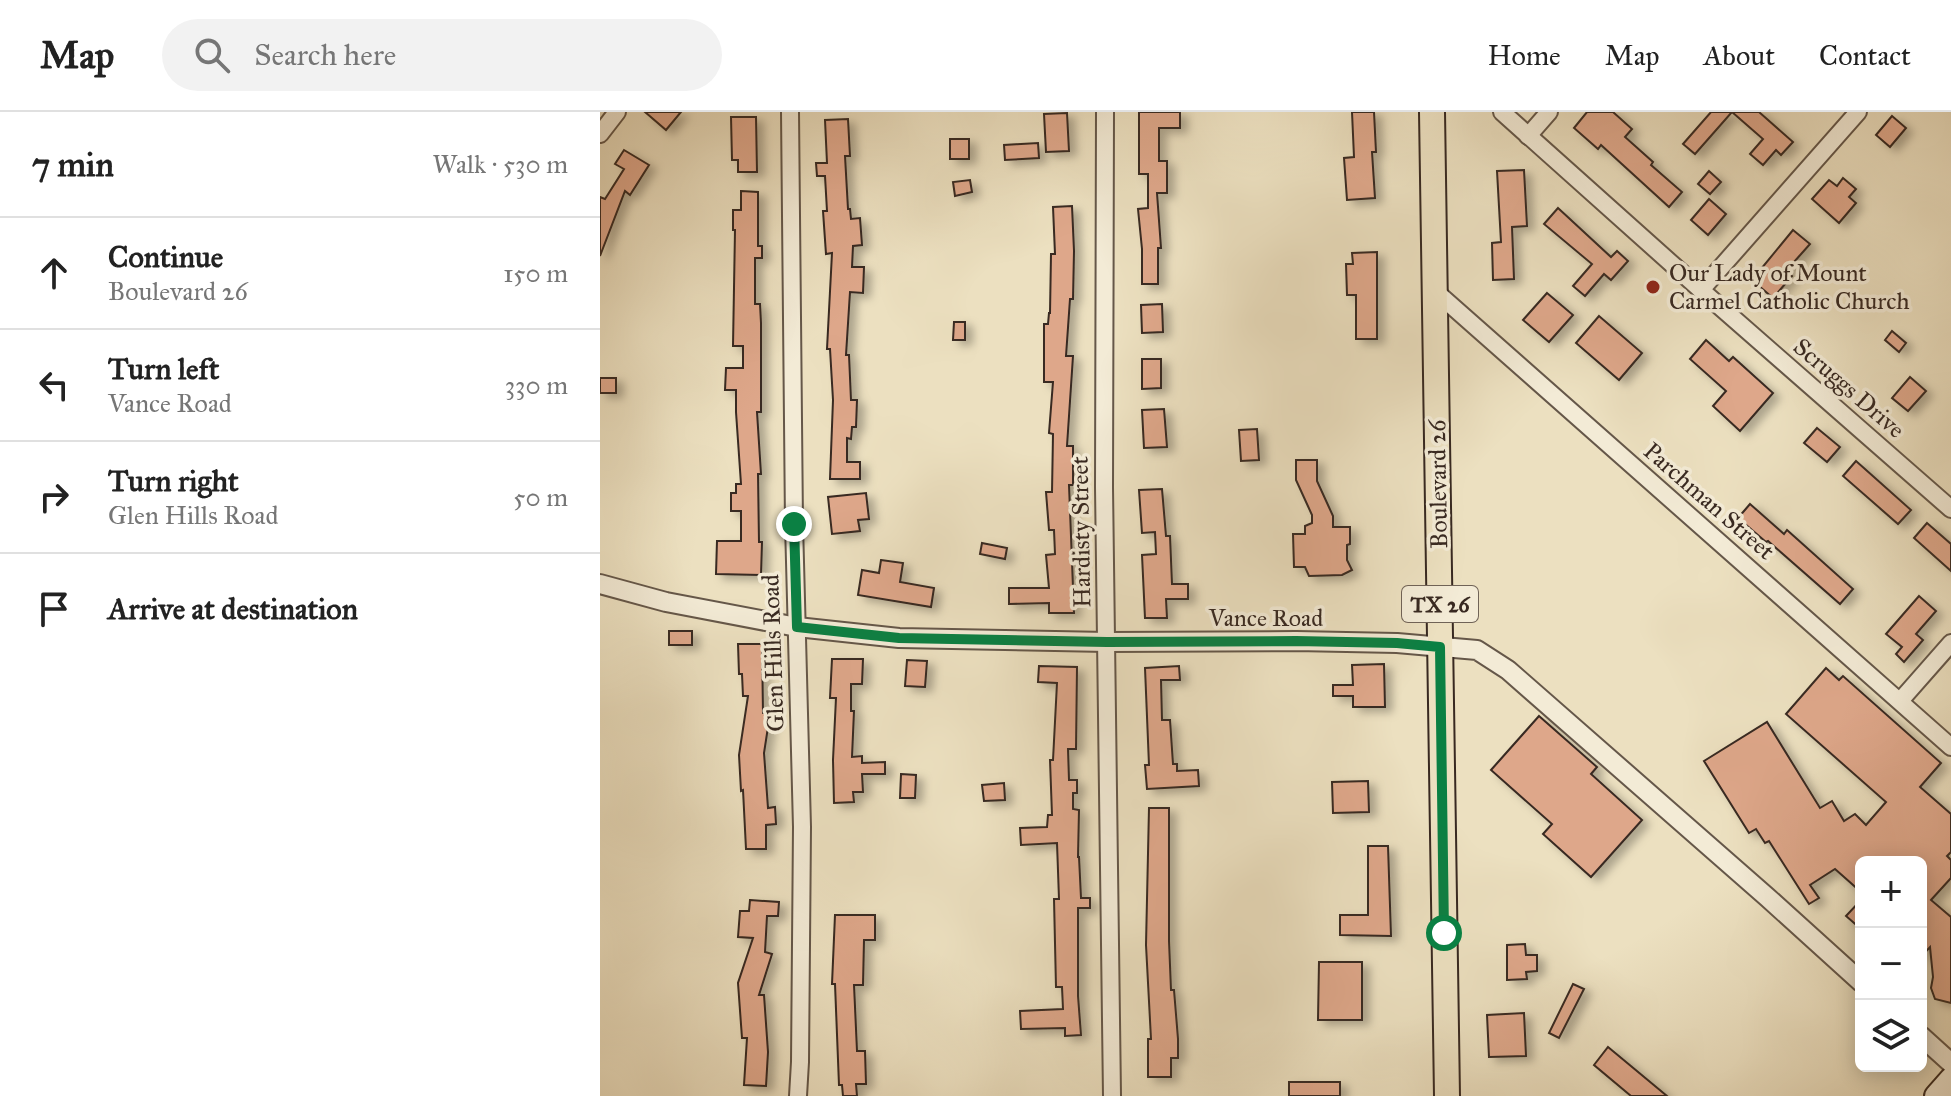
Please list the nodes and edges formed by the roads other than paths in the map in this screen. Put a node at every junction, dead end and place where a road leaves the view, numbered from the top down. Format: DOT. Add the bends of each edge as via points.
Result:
graph roads {
  1 [pos="617,112"];
  2 [pos="790,112"];
  3 [pos="1105,112"];
  4 [pos="1432,112"];
  5 [pos="1502,112"];
  6 [pos="1549,112"];
  7 [pos="1858,112"];
  8 [pos="600,134"];
  9 [pos="1528,136"];
  10 [pos="1701,290"];
  11 [pos="1435,291"];
  12 [pos="1951,509"];
  13 [pos="600,584"];
  14 [pos="797,627"];
  15 [pos="1107,642"];
  16 [pos="1951,643"];
  17 [pos="1440,647"];
  18 [pos="1900,701"];
  19 [pos="1951,747"];
  20 [pos="1855,977"];
  21 [pos="1927,1041"];
  22 [pos="1951,1063"];
  23 [pos="1951,1079"];
  24 [pos="798,1096"];
  25 [pos="1112,1096"];
  26 [pos="1447,1096"];
  27 [pos="1936,1096"];
  1 -- 8 [label="street"];
  2 -- 14 [label="street, Glen Hills Road"];
  3 -- 15 [label="street, Hardisty Street"];
  4 -- 11 [label="main road, Boulevard 26 / TX 26"];
  5 -- 9 [label="street, Scruggs Drive"];
  6 -- 9 [label="street"];
  7 -- 10 [label="street"];
  9 -- 10 [label="street, Scruggs Drive"];
  10 -- 12 [label="street, Scruggs Drive"];
  11 -- 17 [label="main road, Boulevard 26 / TX 26"];
  11 -- 18 [label="street, Parchman Street"];
  13 -- 14 [label="street, Vance Road"];
  14 -- 15 [label="street, Vance Road" via="899,638"];
  14 -- 24 [label="street, Glen Hills Road" via="802,827"];
  15 -- 17 [label="street, Vance Road"];
  15 -- 25 [label="street, Hardisty Street"];
  16 -- 18 [label="street"];
  17 -- 20 [label="street, Vance Road" via="1477,650 1508,670"];
  17 -- 26 [label="main road, Boulevard 26 / TX 26"];
  18 -- 19 [label="street, Parchman Street"];
  21 -- 22 [label="street"];
  23 -- 27 [label="main road"];
}
